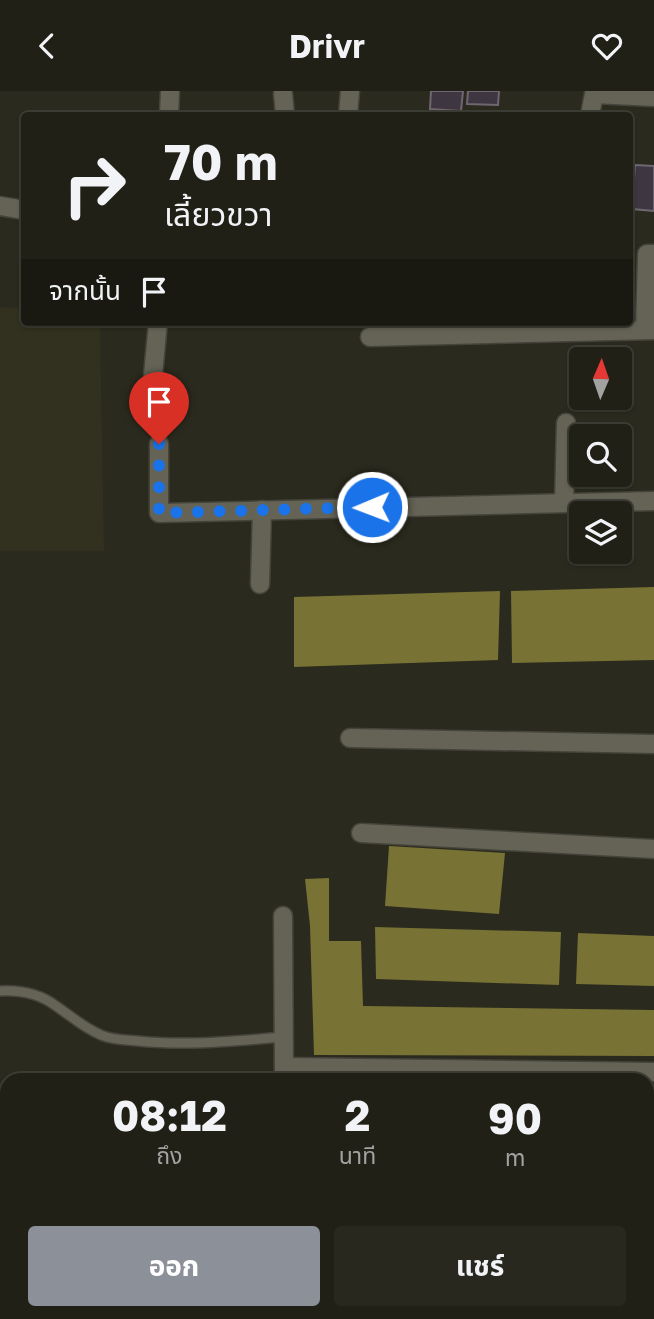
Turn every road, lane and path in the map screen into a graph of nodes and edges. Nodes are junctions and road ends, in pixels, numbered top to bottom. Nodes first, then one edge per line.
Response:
1 (170, 91) edge
2 (350, 91) edge
3 (284, 94) dead end
4 (654, 97) edge
5 (169, 112) edge
6 (285, 112) edge
7 (348, 112) edge
8 (591, 112) edge
9 (0, 206) edge
10 (21, 210) edge
11 (654, 254) edge
12 (158, 326) edge
13 (650, 330) edge
14 (370, 337) dead end
15 (153, 375) dead end
16 (566, 423) dead end
17 (159, 444) dead end
18 (654, 501) edge
19 (564, 503) junction
20 (262, 510) junction
21 (260, 584) dead end
22 (350, 738) dead end
23 (654, 744) edge
24 (361, 833) dead end
25 (654, 849) edge
26 (283, 916) dead end
27 (0, 991) edge
28 (284, 1037) junction
29 (654, 1072) edge
30 (284, 1073) edge

1 - 5 street
2 - 7 street
3 - 6 street
4 - 8 street
9 - 10 street
11 - 13 street
12 - 15 street
13 - 14 street
16 - 19 street
17 - 20 street
18 - 19 street
19 - 20 street
20 - 21 street
22 - 23 street
24 - 25 street
26 - 28 street
27 - 28 lane
28 - 30 street
29 - 30 street

